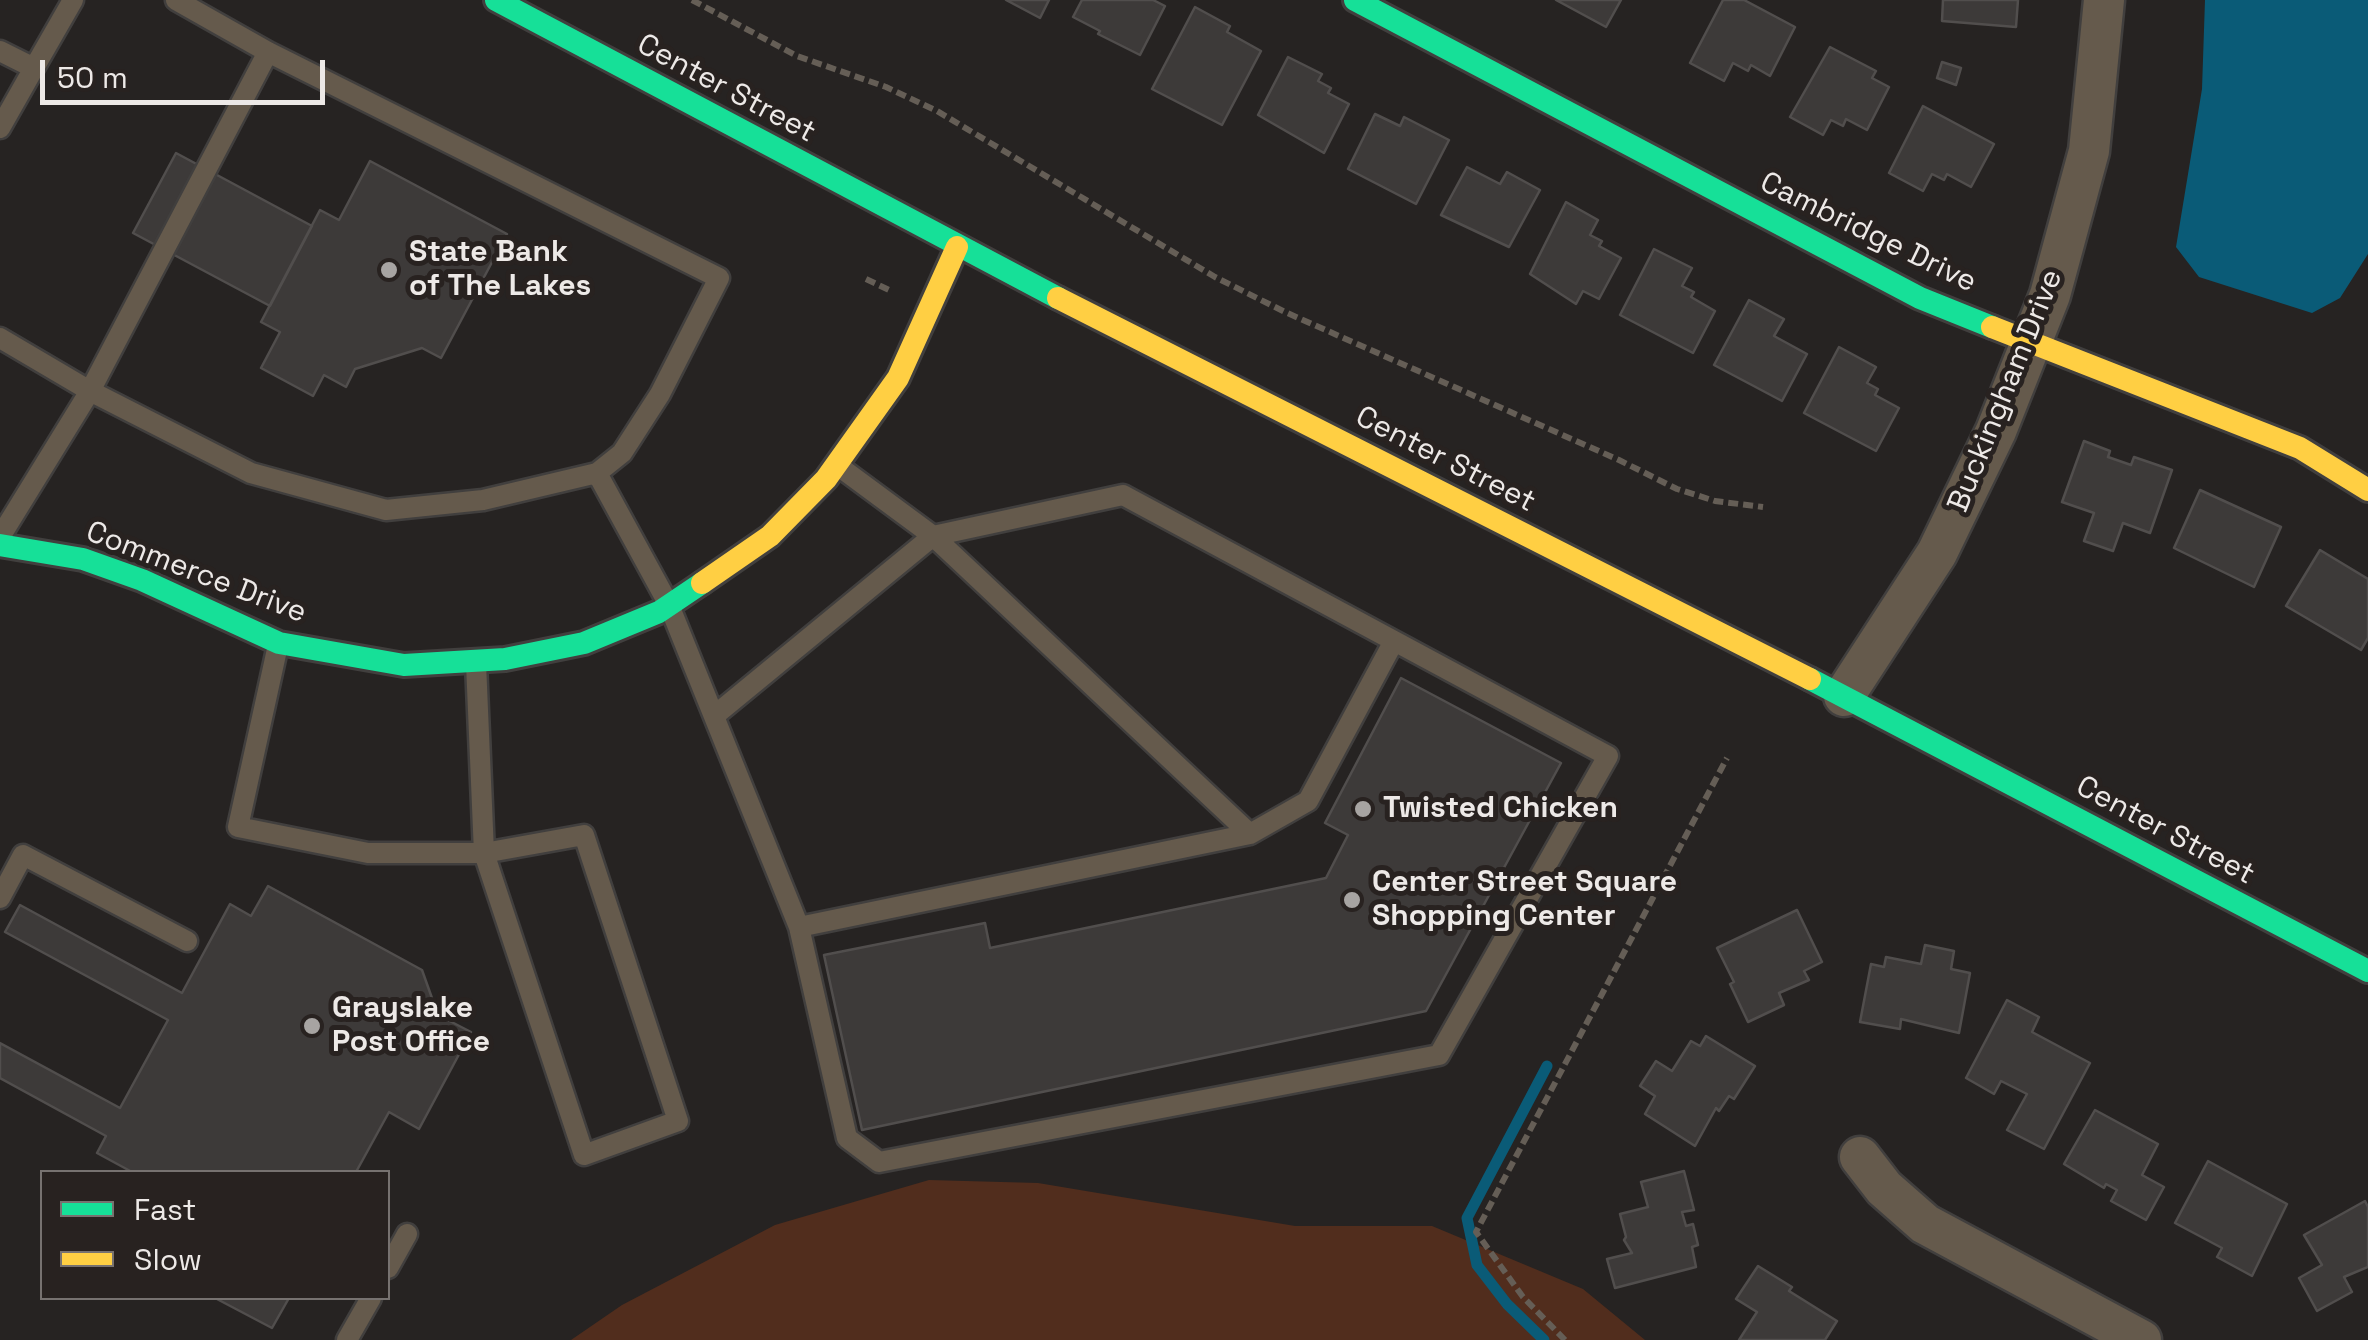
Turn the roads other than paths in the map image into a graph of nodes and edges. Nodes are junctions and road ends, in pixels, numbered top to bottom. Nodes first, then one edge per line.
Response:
1 (73, 0) edge
2 (176, 0) edge
3 (496, 0) edge
4 (1354, 0) edge
5 (2104, 0) edge
6 (1414, 14) edge
7 (0, 51) edge
8 (268, 52) junction
9 (34, 68) junction
10 (0, 128) edge
11 (957, 247) junction
12 (0, 338) edge
13 (2032, 340) junction
14 (90, 391) junction
15 (836, 464) junction
16 (597, 472) junction
17 (2368, 490) edge
18 (933, 536) junction
19 (0, 538) edge
20 (0, 545) edge
21 (670, 605) junction
22 (1394, 641) junction
23 (279, 643) junction
24 (476, 661) junction
25 (1844, 696) junction
26 (714, 716) junction
27 (1250, 834) junction
28 (484, 853) junction
29 (0, 898) edge
30 (799, 927) junction
31 (187, 941) dead end
32 (2368, 971) edge
33 (1860, 1157) dead end
34 (407, 1234) dead end
35 (390, 1264) edge
36 (370, 1300) edge
37 (347, 1340) edge
38 (2141, 1340) edge

1 - 9 lane
2 - 8 lane
3 - 11 street, Center Street
4 - 6 street, Cambridge Drive
5 - 13 street, Buckingham Drive
6 - 13 street, Cambridge Drive
7 - 9 lane
8 - 14 lane
8 - 16 lane
9 - 10 lane
11 - 15 street, Commerce Drive
11 - 25 street, Center Street
12 - 14 lane
13 - 17 street, Cambridge Drive
13 - 25 street, Buckingham Drive
14 - 16 lane
14 - 19 lane
15 - 18 lane
15 - 21 street, Commerce Drive
16 - 21 lane
18 - 22 lane
18 - 26 lane
18 - 27 lane
20 - 23 street, Commerce Drive
21 - 24 street, Commerce Drive
21 - 26 lane
22 - 27 lane
22 - 30 lane
23 - 24 street, Commerce Drive
23 - 28 lane
24 - 28 lane
25 - 32 street, Center Street
26 - 30 lane
27 - 30 lane
28 - 28 lane
29 - 31 lane
33 - 38 street
34 - 35 lane
36 - 37 lane

